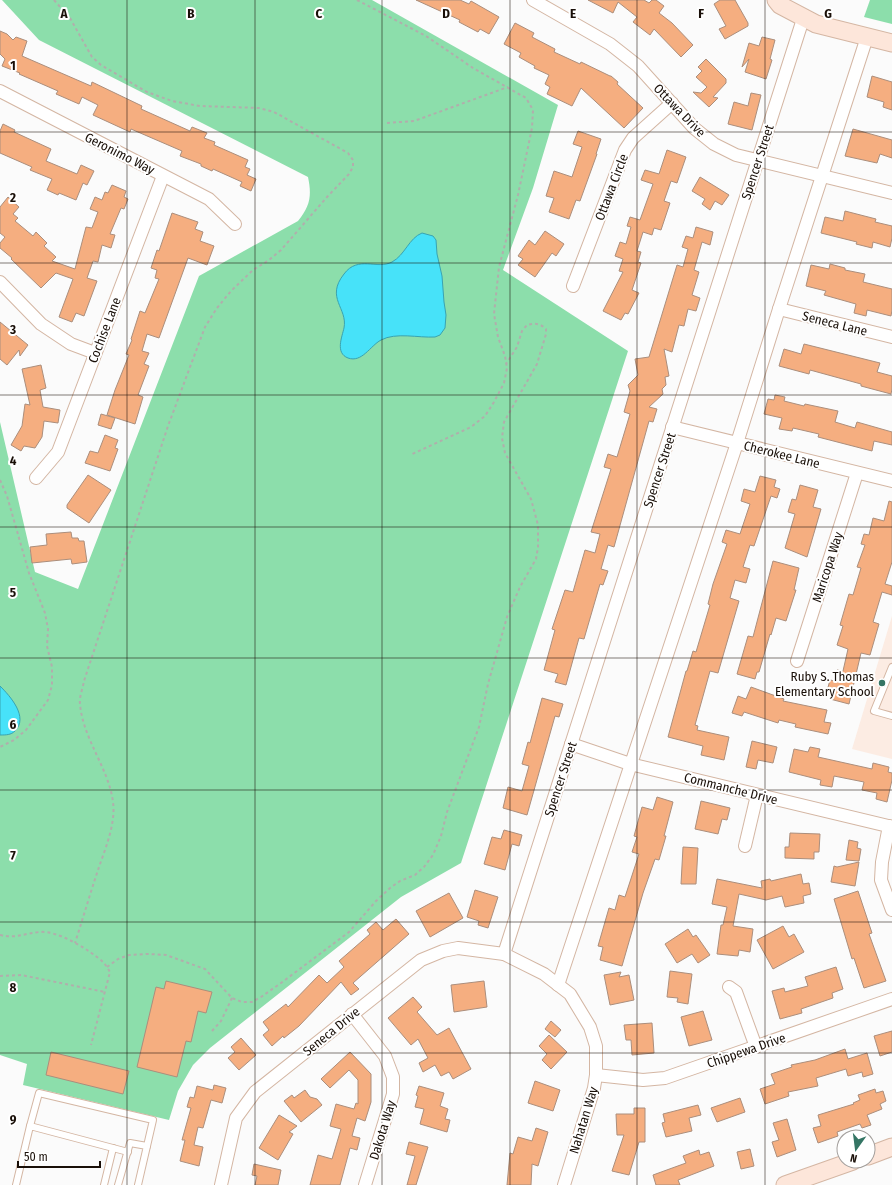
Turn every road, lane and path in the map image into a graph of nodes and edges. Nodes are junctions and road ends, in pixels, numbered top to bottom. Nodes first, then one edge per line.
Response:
1 (54, 0) edge
2 (356, 0) edge
3 (533, 0) edge
4 (776, 0) edge
5 (804, 19) junction
6 (867, 37) junction
7 (892, 43) edge
8 (508, 87) junction
9 (0, 91) edge
10 (672, 103) junction
11 (387, 123) dead end
12 (758, 160) junction
13 (163, 176) junction
14 (822, 176) junction
15 (892, 193) edge
16 (235, 224) dead end
17 (0, 282) edge
18 (573, 286) dead end
19 (779, 309) junction
20 (892, 337) edge
21 (95, 353) junction
22 (506, 364) junction
23 (672, 428) junction
24 (737, 443) junction
25 (410, 455) dead end
26 (857, 472) junction
27 (36, 478) dead end
28 (0, 480) edge
29 (892, 481) edge
30 (797, 662) dead end
31 (892, 667) edge
32 (892, 716) edge
33 (571, 744) junction
34 (0, 746) edge
35 (630, 764) junction
36 (757, 795) junction
37 (891, 827) edge
38 (745, 846) dead end
39 (892, 910) edge
40 (0, 935) edge
41 (75, 942) junction
42 (504, 954) junction
43 (107, 967) junction
44 (0, 976) edge
45 (558, 985) junction
46 (729, 987) dead end
47 (105, 992) junction
48 (232, 998) junction
49 (892, 999) edge
50 (352, 1014) junction
51 (212, 1031) dead end
52 (91, 1045) dead end
53 (756, 1047) junction
54 (596, 1075) junction
55 (30, 1126) junction
56 (147, 1146) junction
57 (892, 1147) edge
58 (113, 1148) junction
59 (128, 1152) junction
60 (876, 1153) edge
61 (836, 1167) edge
62 (16, 1185) edge
63 (104, 1185) edge
64 (118, 1185) edge
65 (138, 1185) edge
66 (221, 1185) edge
67 (365, 1185) edge
68 (564, 1185) edge
69 (785, 1185) edge

1 - 41 path
2 - 8 path
3 - 10 street, Ottawa Drive
4 - 5 street
5 - 6 street
5 - 12 street, Spencer Street
6 - 7 street
6 - 14 street
8 - 11 path
8 - 22 path
9 - 13 street, Geronimo Way
10 - 12 street, Ottawa Drive
10 - 18 street, Ottawa Circle
12 - 14 street, Ottawa Drive
12 - 23 street, Spencer Street
13 - 16 street, Geronimo Way
13 - 21 street, Cochise Lane
14 - 15 street, Ottawa Drive
14 - 19 street
17 - 21 street
19 - 20 street, Seneca Lane
19 - 24 street
21 - 27 street, Cochise Lane
22 - 25 path
22 - 48 path
23 - 24 street, Cherokee Lane
23 - 33 street, Spencer Street
24 - 26 street, Cherokee Lane
24 - 35 street
26 - 29 street, Cherokee Lane
26 - 30 street, Maricopa Way
28 - 34 path
31 - 32 lane
33 - 35 street, Commanche Drive
33 - 42 street, Spencer Street
35 - 36 street, Commanche Drive
35 - 45 street
36 - 37 street, Commanche Drive
36 - 38 street
37 - 39 street
40 - 41 path
41 - 43 path
42 - 45 street, Nahatan Way
42 - 50 street, Seneca Drive
43 - 47 path
43 - 48 path
44 - 47 path
45 - 54 street, Nahatan Way
46 - 53 street
47 - 52 path
48 - 51 path
49 - 53 street, Chippewa Drive
50 - 66 street, Seneca Drive
50 - 67 street, Dakota Way
53 - 54 street, Chippewa Drive
54 - 68 street, Nahatan Way
55 - 56 lane
55 - 58 lane
55 - 62 lane
56 - 59 lane
56 - 65 lane
57 - 60 street
58 - 59 lane
58 - 63 lane
59 - 64 lane
61 - 69 street

